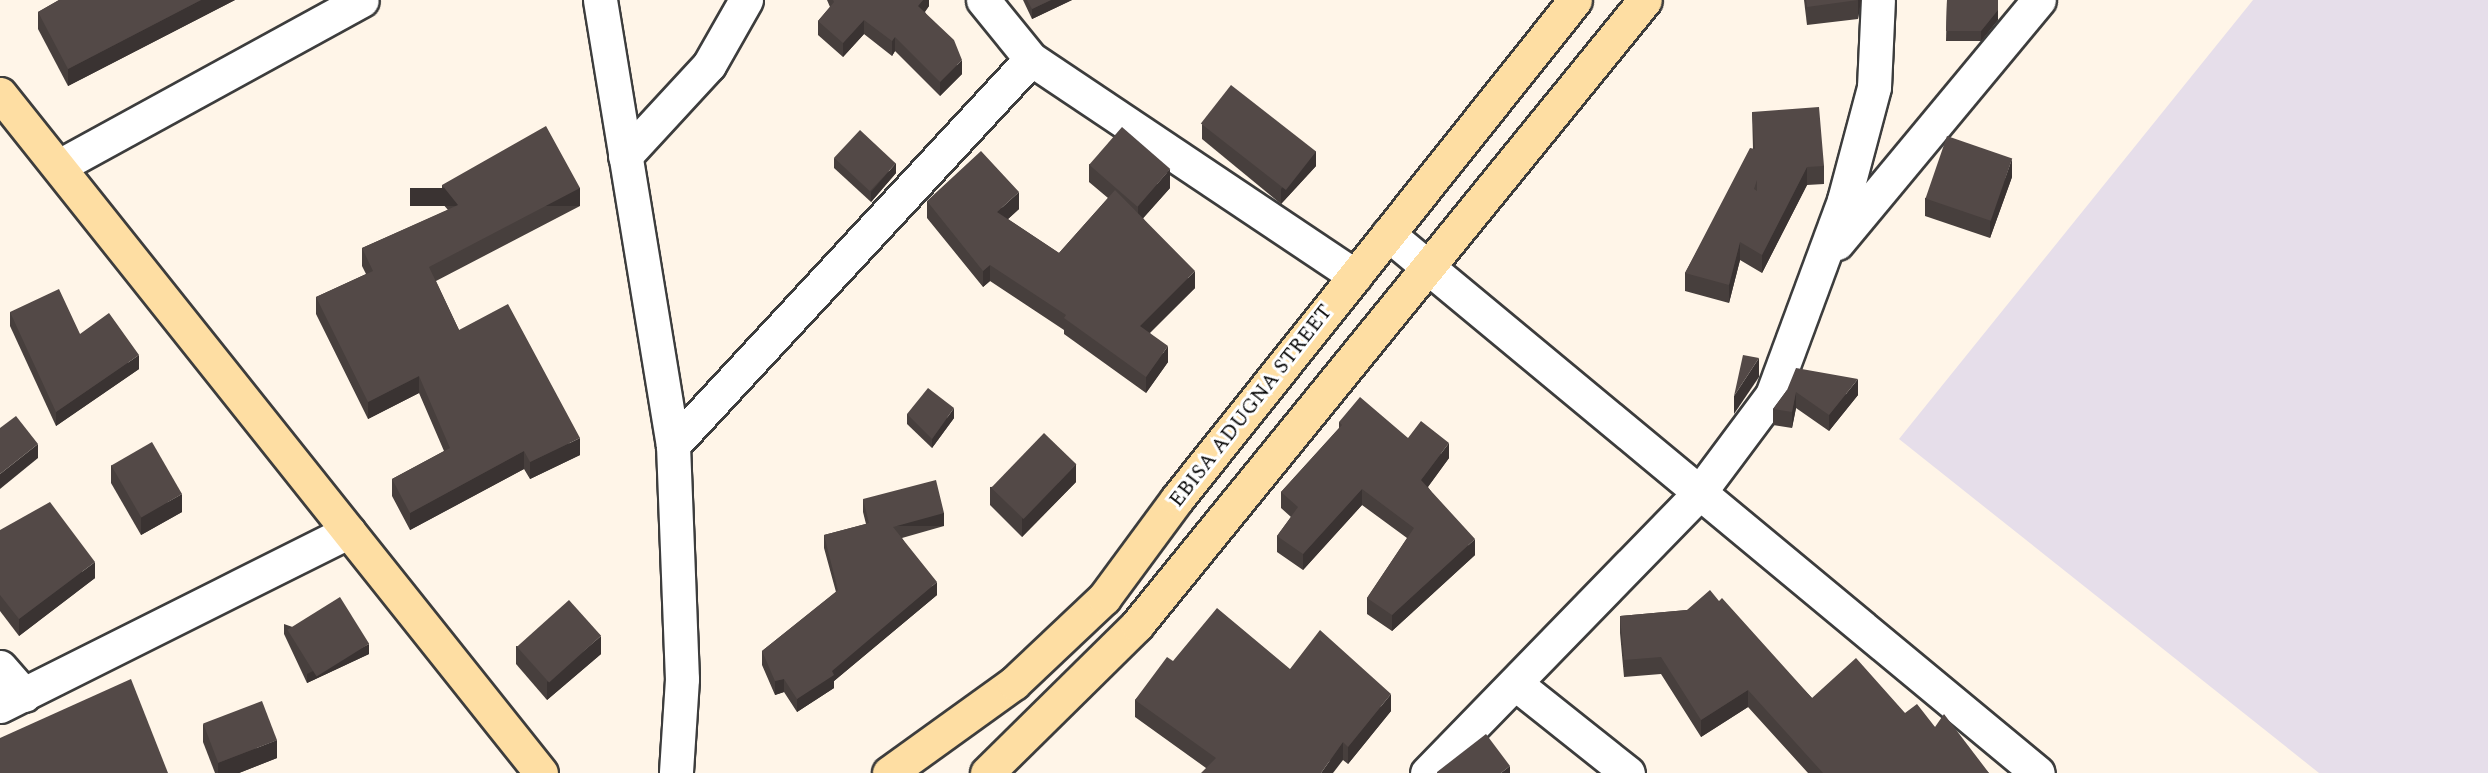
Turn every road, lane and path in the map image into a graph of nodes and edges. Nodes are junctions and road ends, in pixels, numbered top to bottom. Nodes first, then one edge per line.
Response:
1 (600, 0) edge
2 (746, 0) edge
3 (983, 0) edge
4 (1575, 0) edge
5 (1645, 0) edge
6 (1878, 0) edge
7 (2039, 0) edge
8 (351, 2) edge
9 (1031, 59) junction
10 (0, 94) edge
11 (625, 156) junction
12 (59, 166) junction
13 (1388, 234) junction
14 (1824, 259) junction
15 (1425, 267) junction
16 (1355, 276) junction
17 (673, 445) junction
18 (1699, 493) junction
19 (349, 531) junction
20 (0, 667) edge
21 (1516, 684) junction
22 (12, 700) edge
23 (541, 773) edge
24 (676, 773) edge
25 (889, 773) edge
26 (987, 773) edge
27 (1427, 773) edge
28 (1628, 773) edge
29 (2038, 773) edge

1 - 11 street
2 - 11 street
3 - 9 street
4 - 13 main road, EBISA ADUGNA STREET
5 - 15 main road
6 - 14 street
7 - 14 street
8 - 12 street
9 - 16 street
9 - 17 street
10 - 12 main road
11 - 17 street
12 - 19 main road
13 - 15 street
13 - 16 main road, EBISA ADUGNA STREET
14 - 18 street
15 - 18 street
15 - 26 main road
16 - 25 main road, EBISA ADUGNA STREET
17 - 24 street
18 - 21 street
18 - 29 street
19 - 22 street
19 - 23 main road
20 - 22 street
21 - 27 street
21 - 28 street

